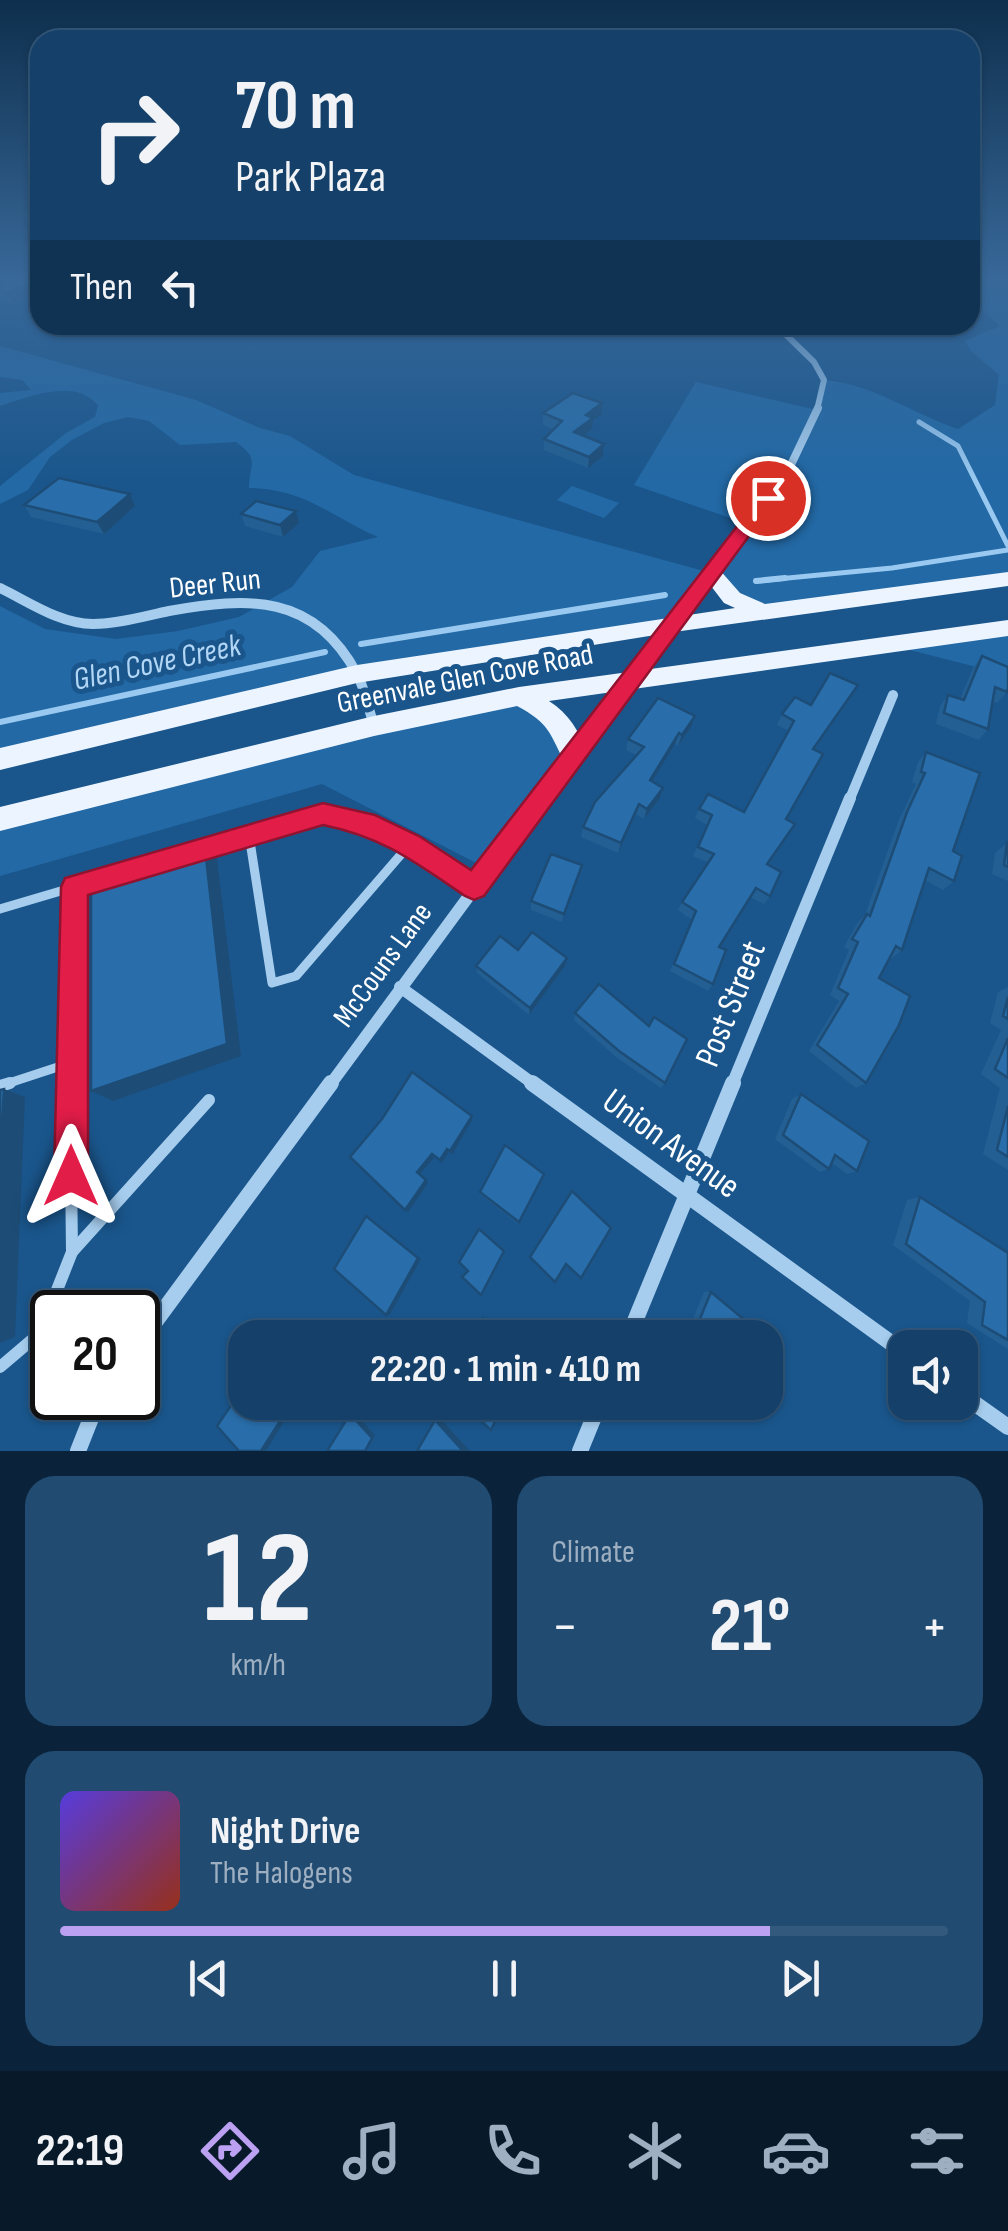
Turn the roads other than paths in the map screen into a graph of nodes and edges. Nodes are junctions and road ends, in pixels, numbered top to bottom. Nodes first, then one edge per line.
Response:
1 (796, 345) edge
2 (711, 573) junction
3 (1008, 579) edge
4 (0, 588) edge
5 (766, 612) junction
6 (674, 624) junction
7 (1008, 628) edge
8 (357, 674) junction
9 (626, 683) junction
10 (893, 694) dead end
11 (519, 696) junction
12 (374, 726) junction
13 (573, 754) junction
14 (0, 759) edge
15 (0, 819) edge
16 (248, 835) junction
17 (410, 844) junction
18 (186, 854) edge
19 (112, 876) edge
20 (74, 887) junction
21 (474, 887) junction
22 (0, 909) edge
23 (400, 987) junction
24 (70, 1063) junction
25 (0, 1086) edge
26 (209, 1100) dead end
27 (687, 1196) junction
28 (72, 1252) junction
29 (160, 1315) edge
30 (635, 1320) edge
31 (888, 1341) edge
32 (0, 1367) edge
33 (978, 1406) edge
34 (90, 1420) edge
35 (593, 1420) edge
36 (1008, 1427) edge
37 (78, 1451) edge
38 (580, 1451) edge

1 - 2 street, McCouns Lane
2 - 5 main road
2 - 6 street, McCouns Lane
3 - 5 main road, Greenvale Glen Cove Road
4 - 8 street, Deer Run
5 - 6 main road, Greenvale Glen Cove Road
6 - 8 main road, Greenvale Glen Cove Road
6 - 9 street, McCouns Lane
7 - 9 main road, Greenvale Glen Cove Road
8 - 12 street, Deer Run
8 - 14 main road, Greenvale Glen Cove Road
9 - 11 main road, Greenvale Glen Cove Road
9 - 13 street, McCouns Lane
10 - 27 street, Post Street
11 - 12 main road, Greenvale Glen Cove Road
11 - 13 main road
12 - 15 main road, Greenvale Glen Cove Road
13 - 21 street, McCouns Lane
16 - 17 lane
16 - 17 lane
16 - 18 lane
17 - 21 lane
19 - 20 lane
20 - 22 lane
20 - 24 lane
21 - 23 street, McCouns Lane
23 - 27 street, Union Avenue
23 - 29 street, McCouns Lane
24 - 25 lane
24 - 28 lane
26 - 28 lane
27 - 30 street, Post Street
27 - 31 street, Union Avenue
28 - 32 lane
33 - 36 street
34 - 37 street
35 - 38 street

